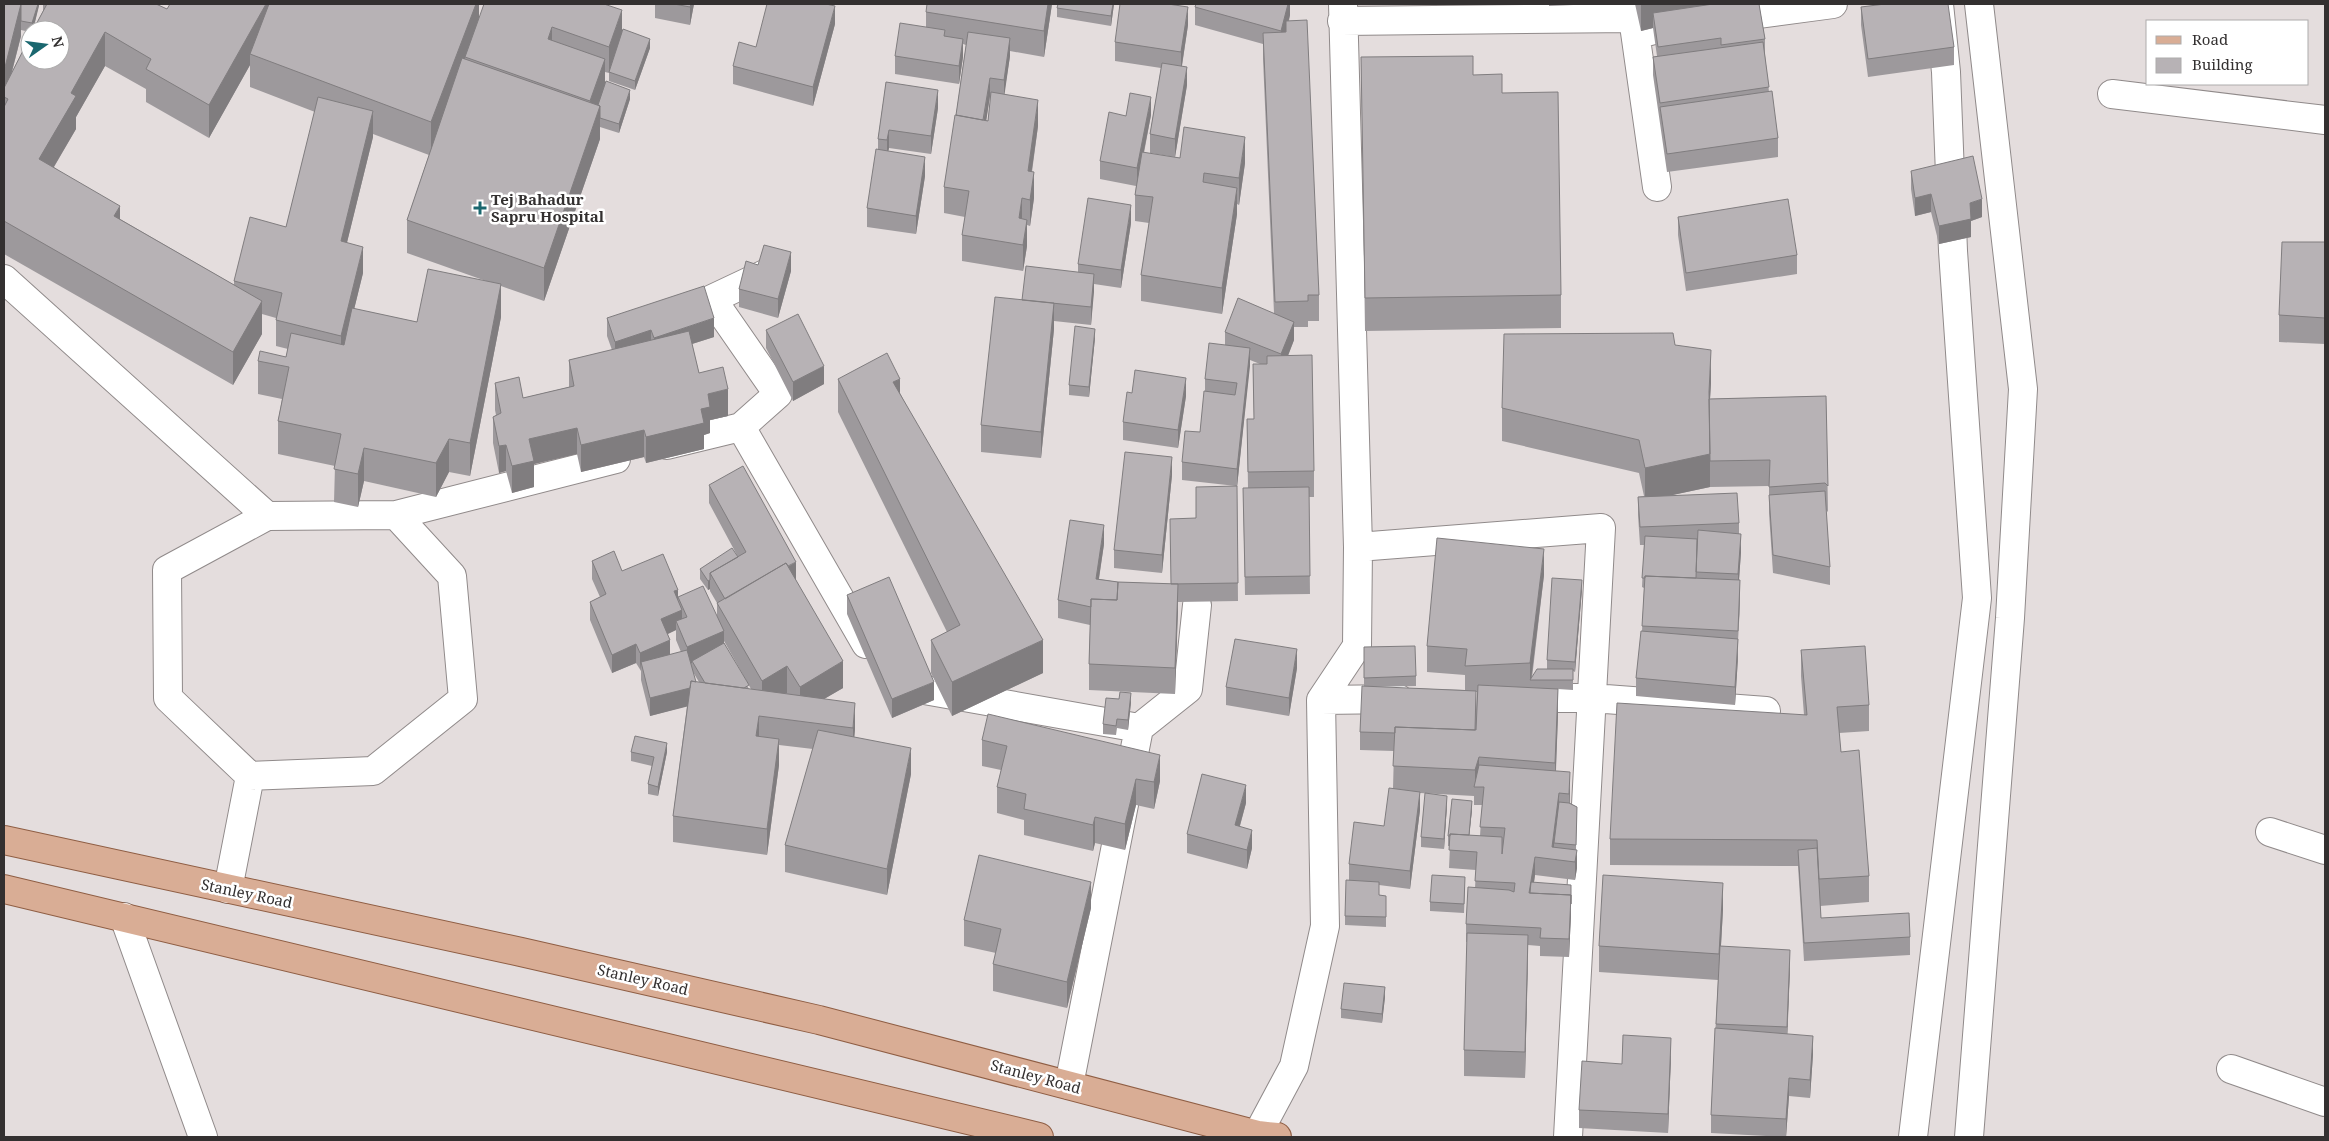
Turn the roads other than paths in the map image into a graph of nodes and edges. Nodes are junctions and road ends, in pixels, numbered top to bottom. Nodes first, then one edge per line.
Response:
1 (1833, 4) edge
2 (1940, 4) edge
3 (1979, 4) edge
4 (1632, 11) edge
5 (1342, 12) edge
6 (2112, 94) dead end
7 (2325, 120) edge
8 (1657, 187) dead end
9 (765, 274) edge
10 (4, 279) edge
11 (712, 299) junction
12 (686, 308) edge
13 (741, 427) junction
14 (396, 515) junction
15 (267, 516) junction
16 (1358, 547) junction
17 (1197, 604) dead end
18 (1592, 698) junction
19 (1427, 699) edge
20 (1495, 699) edge
21 (1321, 700) junction
22 (1766, 711) edge
23 (1139, 728) junction
24 (250, 776) junction
25 (2270, 832) dead end
26 (4, 840) edge
27 (2325, 850) edge
28 (228, 889) junction
29 (4, 890) edge
30 (124, 917) junction
31 (2230, 1069) dead end
32 (1069, 1085) junction
33 (2325, 1102) edge
34 (1264, 1136) edge
35 (203, 1137) edge
36 (1039, 1137) edge
37 (1568, 1137) edge
38 (1913, 1137) edge
39 (1969, 1137) edge

1 - 4 street
2 - 38 street
3 - 39 street
4 - 5 street
4 - 8 street
5 - 16 street
6 - 7 street
9 - 11 street
10 - 15 street
11 - 12 street
11 - 13 street
13 - 14 street
13 - 23 street
14 - 15 street
14 - 24 street
15 - 24 street
16 - 18 street
16 - 21 street
17 - 23 street
18 - 20 street
18 - 22 street
18 - 37 street
19 - 21 street
21 - 34 street
23 - 32 street
24 - 28 street
25 - 27 street
26 - 28 main road, Stanley Road
28 - 32 main road, Stanley Road
29 - 30 main road
30 - 35 street
30 - 36 main road
31 - 33 street
32 - 34 main road, Stanley Road

